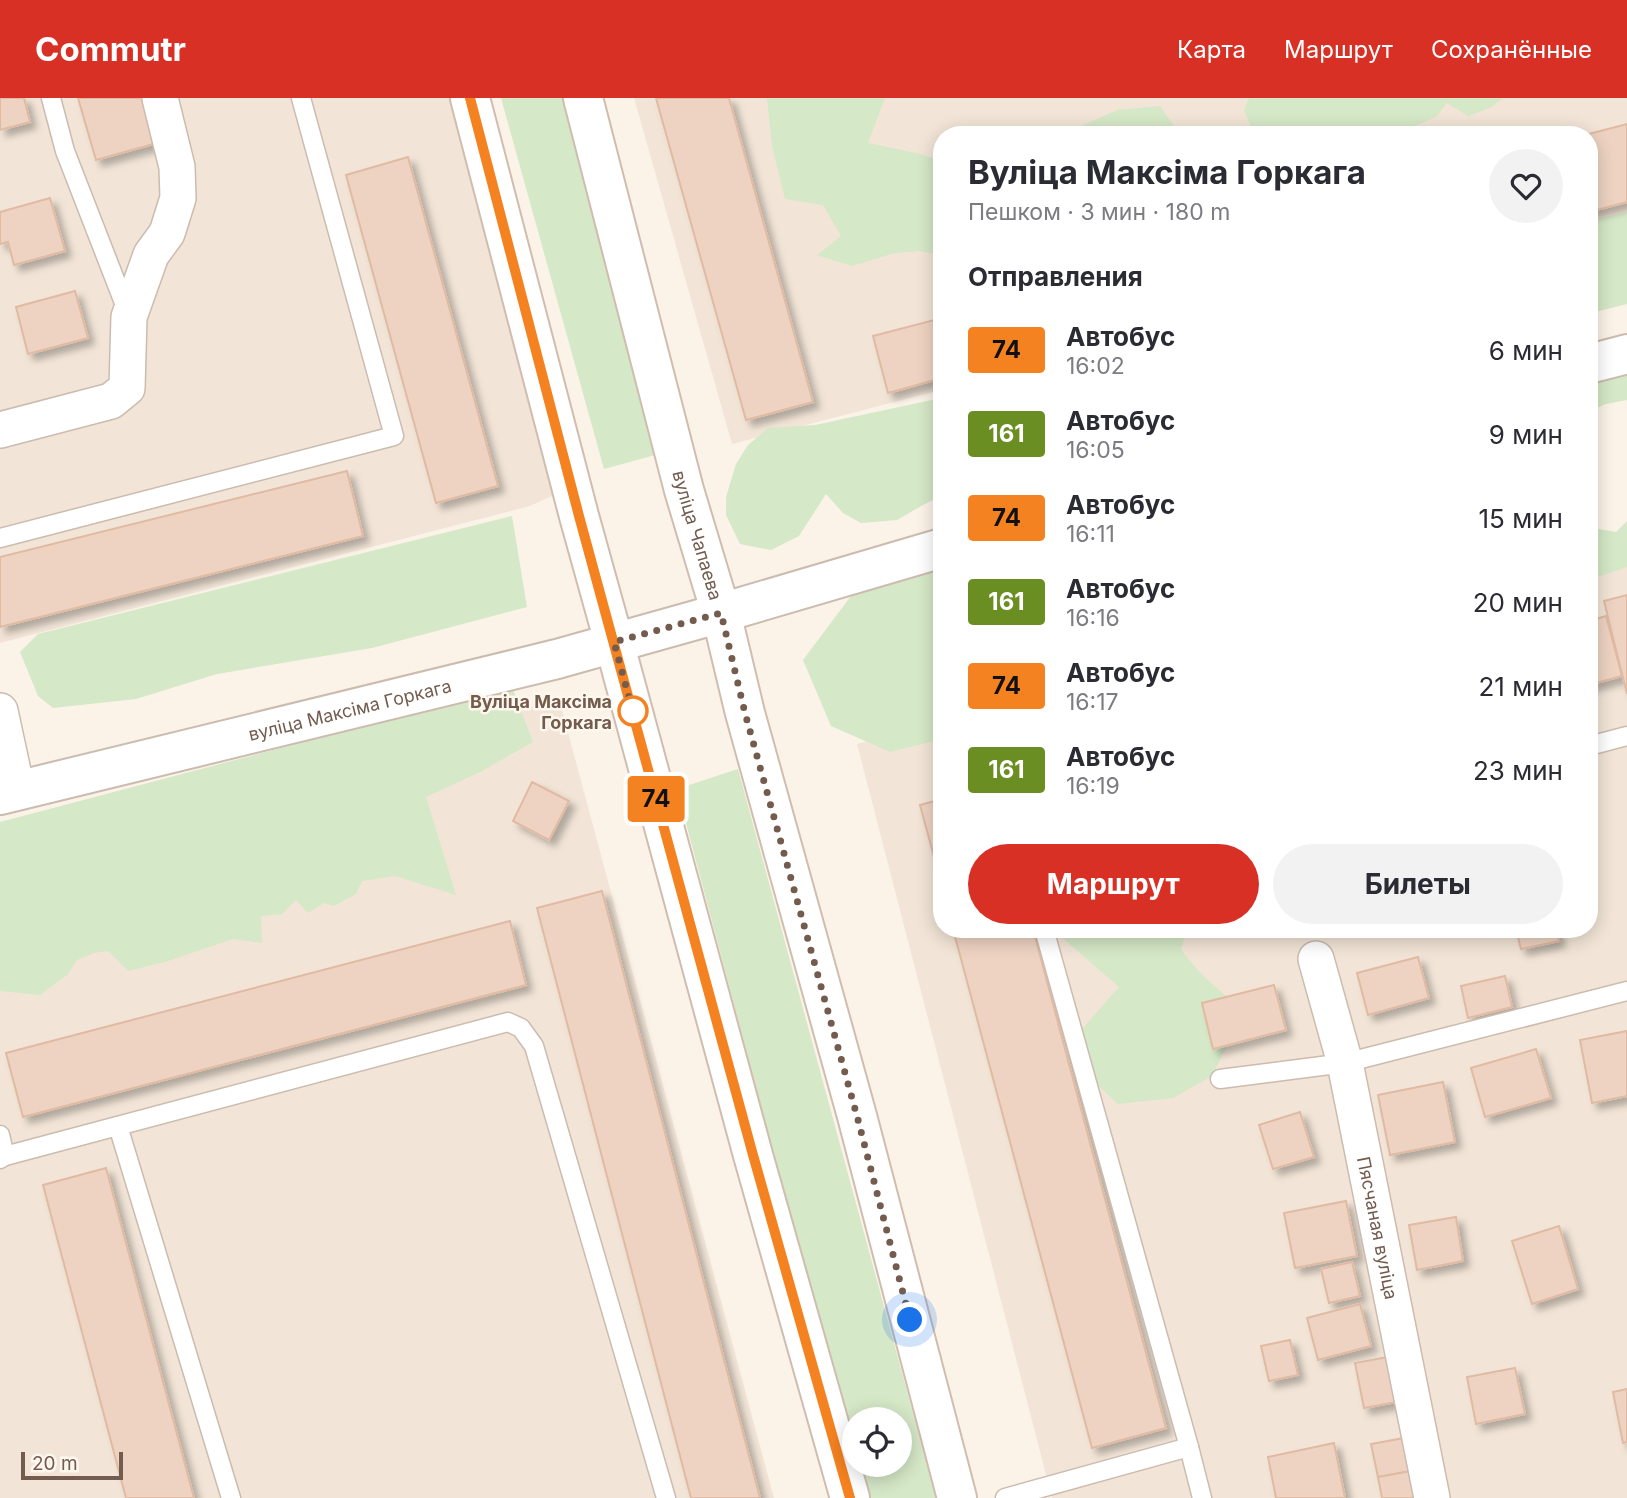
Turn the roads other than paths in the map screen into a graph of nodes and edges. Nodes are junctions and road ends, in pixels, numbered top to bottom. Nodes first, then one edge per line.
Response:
1 (51, 98) edge
2 (160, 98) edge
3 (301, 98) edge
4 (470, 98) edge
5 (583, 98) edge
6 (129, 317) junction
7 (1627, 354) edge
8 (1598, 362) edge
9 (0, 430) edge
10 (0, 538) edge
11 (933, 551) edge
12 (721, 613) junction
13 (614, 642) junction
14 (0, 711) edge
15 (1627, 736) edge
16 (1598, 744) edge
17 (8, 792) edge
18 (1047, 938) edge
19 (1316, 959) dead end
20 (1627, 991) edge
21 (1345, 1063) junction
22 (1220, 1079) dead end
23 (118, 1126) junction
24 (0, 1135) edge
25 (2, 1157) edge
26 (1189, 1447) junction
27 (231, 1498) edge
28 (666, 1498) edge
29 (850, 1498) edge
30 (957, 1498) edge
31 (1005, 1498) edge
32 (1202, 1498) edge
33 (1432, 1498) edge

1 - 6 lane
2 - 6 street
3 - 10 lane
4 - 13 main road
5 - 12 main road, вуліца Чапаева
6 - 9 street
7 - 8 main road
11 - 12 main road, вуліца Максіма Горкага
12 - 13 main road, вуліца Максіма Горкага
12 - 30 main road, вуліца Чапаева
13 - 17 main road, вуліца Максіма Горкага
13 - 29 main road
14 - 17 street
15 - 16 lane
18 - 26 lane
19 - 21 street, Пясчаная вуліца
20 - 21 lane
21 - 22 lane
21 - 33 street, Пясчаная вуліца
23 - 25 lane
23 - 27 lane
23 - 28 lane
24 - 25 lane
26 - 31 lane
26 - 32 lane

